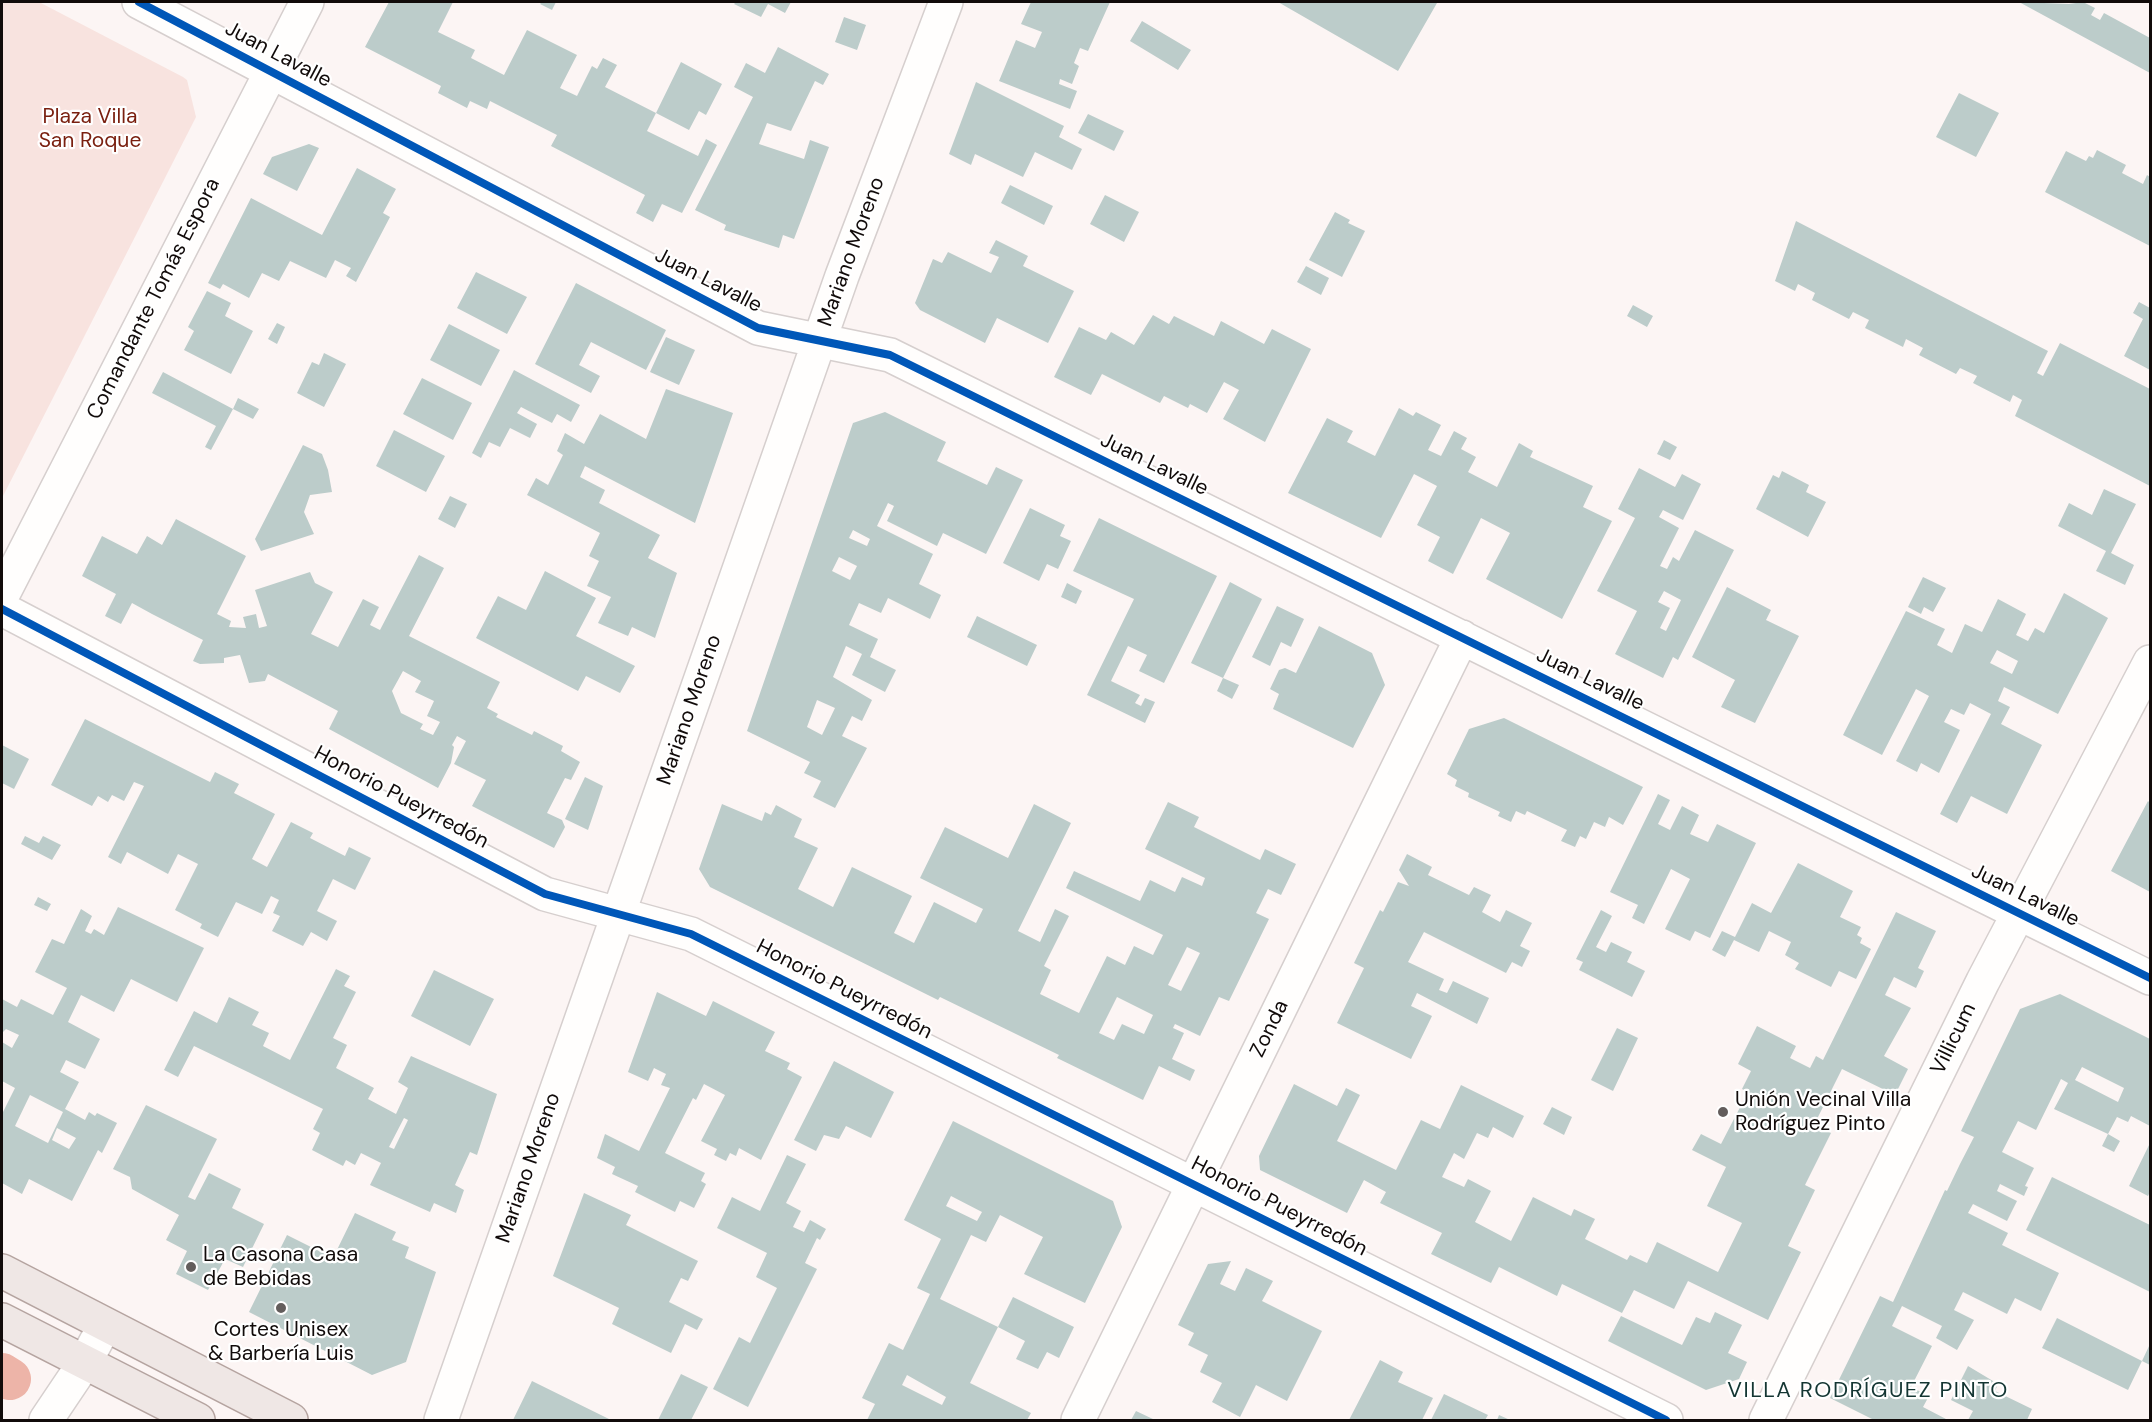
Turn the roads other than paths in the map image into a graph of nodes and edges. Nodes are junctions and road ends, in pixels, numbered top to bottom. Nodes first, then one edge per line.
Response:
1 (139, 2) edge
2 (307, 2) edge
3 (946, 2) edge
4 (271, 71) junction
5 (820, 340) junction
6 (2, 596) edge
7 (2, 609) edge
8 (1462, 637) junction
9 (2151, 662) edge
10 (2019, 912) junction
11 (618, 914) junction
12 (2151, 978) edge
13 (1194, 1185) junction
14 (2, 1271) edge
15 (2, 1320) edge
16 (105, 1325) junction
17 (85, 1362) junction
18 (46, 1420) edge
19 (198, 1420) edge
20 (291, 1420) edge
21 (441, 1420) edge
22 (1078, 1420) edge
23 (1666, 1420) edge
24 (1766, 1420) edge

1 - 4 street, Juan Lavalle
2 - 4 street, Comandante Tomás Espora
3 - 5 street, Mariano Moreno
4 - 5 street, Juan Lavalle
4 - 6 street, Comandante Tomás Espora
5 - 8 street, Juan Lavalle
5 - 11 street, Mariano Moreno
7 - 11 street, Honorio Pueyrredón
8 - 10 street, Juan Lavalle
8 - 13 street, Zonda
9 - 10 street, Villicum
10 - 12 street, Juan Lavalle
10 - 24 street, Villicum
11 - 13 street, Honorio Pueyrredón
11 - 21 street, Mariano Moreno
13 - 22 street, Zonda
13 - 23 street, Honorio Pueyrredón
14 - 16 main road
15 - 17 main road
16 - 17 street
16 - 20 main road
17 - 18 street
17 - 19 main road

